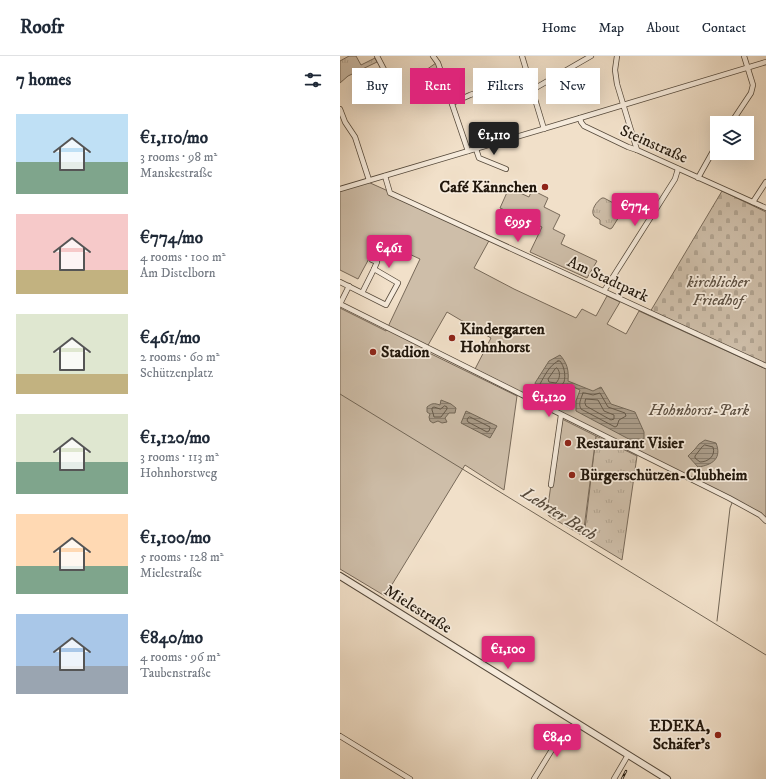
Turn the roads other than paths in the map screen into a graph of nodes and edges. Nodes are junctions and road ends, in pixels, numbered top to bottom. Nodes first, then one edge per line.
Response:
1 (377, 56) edge
2 (433, 56) edge
3 (522, 56) edge
4 (591, 56) edge
5 (617, 56) edge
6 (744, 56) edge
7 (766, 62) edge
8 (748, 67) junction
9 (383, 68) edge
10 (440, 68) edge
11 (526, 68) edge
12 (538, 87) edge
13 (452, 104) edge
14 (536, 104) edge
15 (623, 105) junction
16 (340, 109) edge
17 (736, 116) edge
18 (580, 118) junction
19 (544, 129) junction
20 (476, 149) junction
21 (637, 150) junction
22 (468, 151) junction
23 (710, 157) edge
24 (506, 169) dead end
25 (678, 169) junction
26 (384, 176) junction
27 (698, 178) junction
28 (369, 180) junction
29 (766, 182) edge
30 (340, 189) edge
31 (753, 202) junction
32 (766, 208) edge
33 (375, 252) dead end
34 (374, 269) junction
35 (340, 282) edge
36 (349, 286) junction
37 (604, 291) junction
38 (362, 293) junction
39 (341, 303) edge
40 (766, 366) edge
41 (561, 415) junction
42 (551, 485) dead end
43 (766, 521) edge
44 (340, 576) edge
45 (562, 730) dead end
46 (340, 736) edge
47 (628, 755) junction
48 (410, 779) edge
49 (534, 779) edge
50 (614, 779) edge
51 (666, 779) edge

1 - 9 street
2 - 10 street
3 - 11 street
4 - 12 street
5 - 15 street
6 - 8 street
7 - 8 street
8 - 15 street
8 - 17 street
13 - 22 street
14 - 19 street
15 - 18 street
15 - 21 street
16 - 28 street
18 - 19 street
18 - 21 street, Steinstraße
19 - 20 street
20 - 22 street
20 - 24 street
21 - 25 street, Steinstraße
22 - 26 street
23 - 27 street
25 - 27 street, Steinstraße
25 - 37 street
26 - 28 street
26 - 37 street, Am Stadtpark
27 - 31 street, Steinstraße
28 - 30 street
29 - 31 street
31 - 32 street, Steinstraße
33 - 34 street
34 - 38 street
34 - 38 street
35 - 36 street
36 - 38 street
36 - 39 street
37 - 40 street, Am Stadtpark
39 - 41 street
41 - 42 street
41 - 43 street
44 - 47 street, Mielestraße
45 - 49 street
46 - 48 street
47 - 50 street
47 - 51 street, Mielestraße

